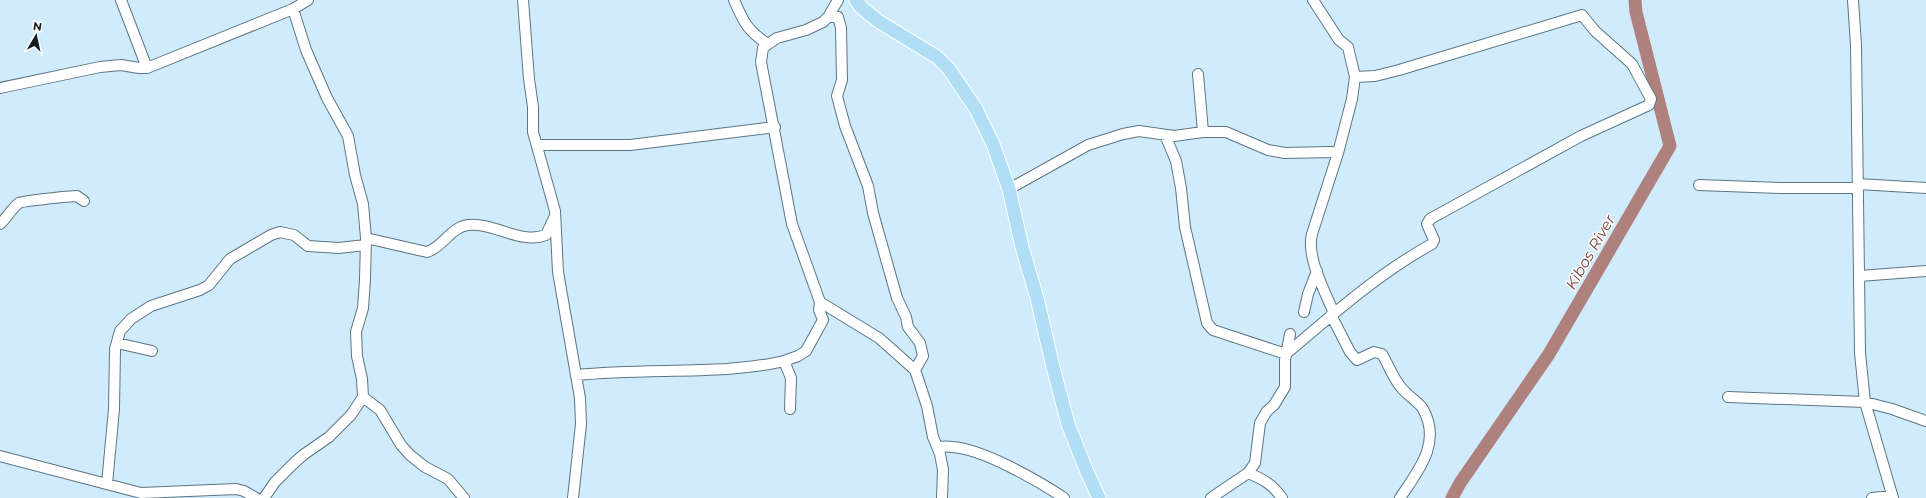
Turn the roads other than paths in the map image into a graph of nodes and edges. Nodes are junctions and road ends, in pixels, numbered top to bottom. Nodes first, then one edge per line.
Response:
1 (121, 0) edge
2 (308, 0) edge
3 (523, 0) edge
4 (734, 0) edge
5 (838, 0) edge
6 (856, 0) edge
7 (1314, 0) edge
8 (1853, 0) edge
9 (293, 9) junction
10 (828, 17) junction
11 (768, 44) junction
12 (147, 68) junction
13 (1198, 74) dead end
14 (1355, 78) junction
15 (0, 88) edge
16 (774, 127) junction
17 (1203, 132) junction
18 (1165, 135) junction
19 (538, 145) junction
20 (1338, 154) junction
21 (1699, 185) dead end
22 (1858, 186) junction
23 (1926, 188) edge
24 (1009, 189) junction
25 (84, 201) dead end
26 (556, 215) junction
27 (0, 224) edge
28 (366, 242) junction
29 (1317, 271) junction
30 (1926, 271) edge
31 (1859, 276) junction
32 (820, 302) junction
33 (1304, 312) dead end
34 (1333, 314) junction
35 (1290, 334) dead end
36 (117, 343) junction
37 (152, 351) dead end
38 (1286, 354) junction
39 (784, 361) junction
40 (915, 370) junction
41 (577, 374) junction
42 (363, 397) junction
43 (1728, 397) dead end
44 (1865, 402) junction
45 (790, 410) dead end
46 (1926, 421) edge
47 (937, 447) junction
48 (0, 456) edge
49 (1248, 473) junction
50 (107, 484) junction
51 (1892, 497) edge
52 (256, 498) edge
53 (264, 498) edge
54 (464, 498) edge
55 (573, 498) edge
56 (942, 498) edge
57 (1064, 498) edge
58 (1099, 498) edge
59 (1211, 498) edge
60 (1282, 498) edge
61 (1400, 498) edge
62 (1872, 498) edge

1 - 12 street
2 - 9 street
3 - 19 street
4 - 11 street
5 - 10 street
6 - 24 main road
7 - 14 street
8 - 22 street
9 - 12 street
9 - 28 street
10 - 11 street
10 - 40 street
11 - 16 street
12 - 15 street
13 - 17 street
14 - 20 street
14 - 34 street
16 - 19 street
16 - 32 street
17 - 18 street
17 - 20 street
18 - 24 street
18 - 38 street
19 - 26 street
20 - 29 street
21 - 22 street
22 - 23 street
22 - 31 street
24 - 58 main road
25 - 27 street
26 - 28 street
26 - 41 street
28 - 36 street
28 - 42 street
29 - 33 street
29 - 34 street
30 - 31 street
31 - 44 street
32 - 39 street
32 - 40 street
34 - 38 street
34 - 61 street
35 - 38 street
36 - 37 street
36 - 50 street
38 - 49 street
39 - 41 street
39 - 45 street
40 - 47 street
41 - 55 street
42 - 53 street
42 - 54 street
43 - 44 street
44 - 46 street
44 - 51 street
47 - 56 street
47 - 57 street
48 - 50 street
49 - 59 street
49 - 60 street
50 - 52 street
51 - 62 street

